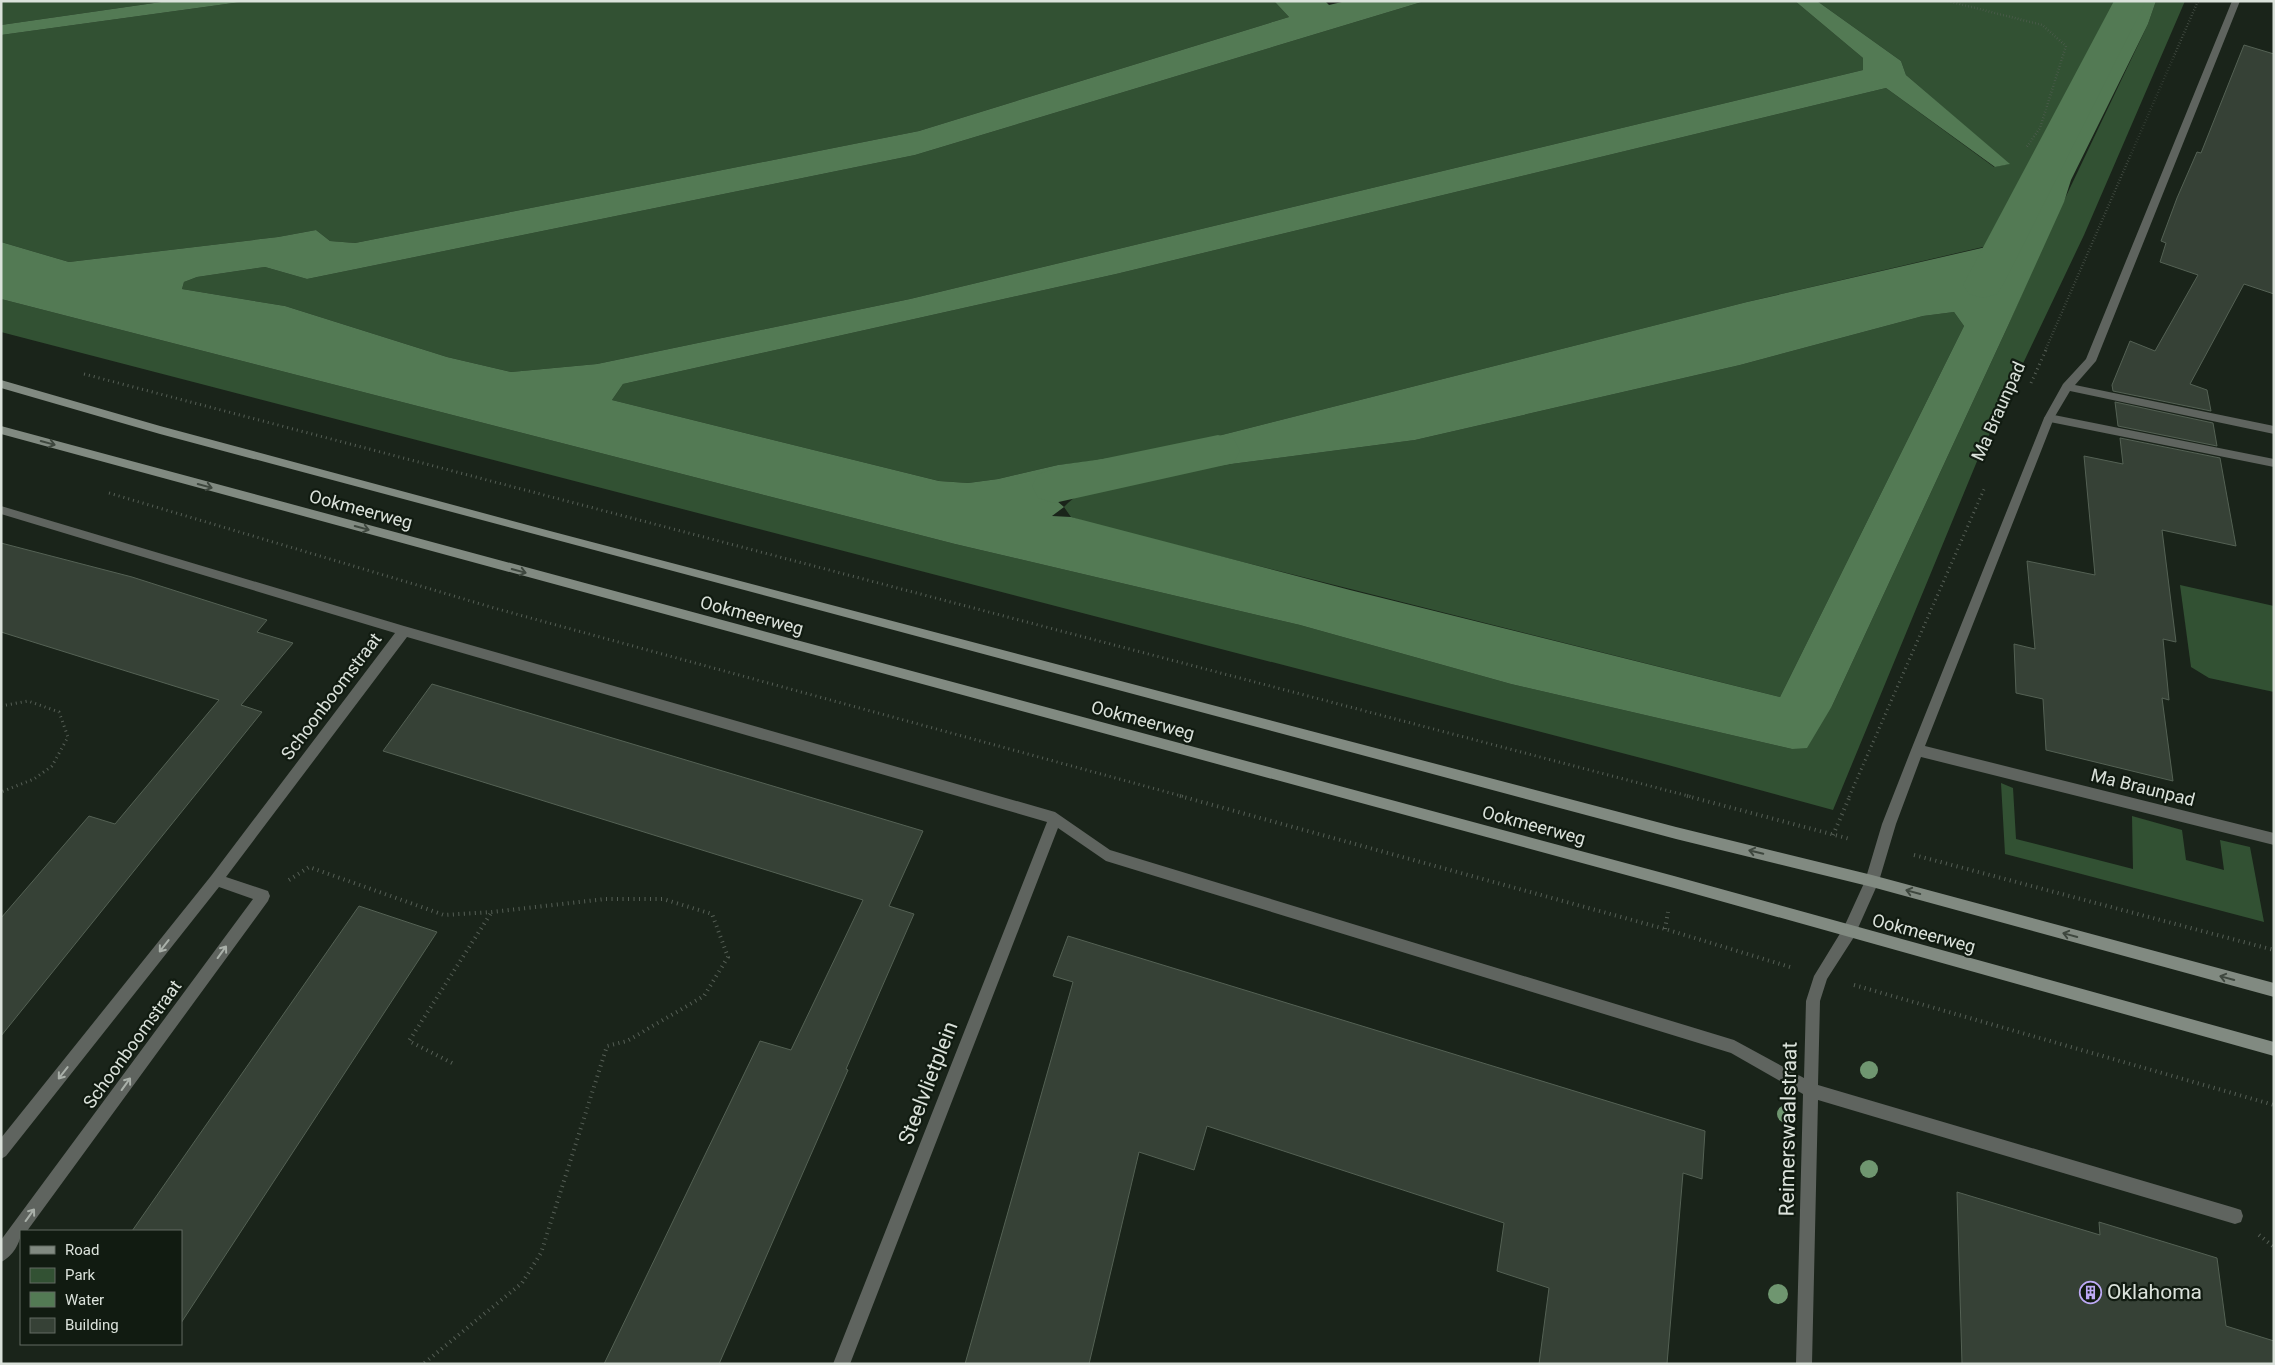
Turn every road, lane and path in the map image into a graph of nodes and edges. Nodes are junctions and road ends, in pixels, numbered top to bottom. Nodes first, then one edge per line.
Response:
1 (1948, 1) edge
2 (2198, 1) edge
3 (2236, 1) edge
4 (2026, 148) dead end
5 (78, 372) dead end
6 (1, 384) edge
7 (2030, 386) dead end
8 (2067, 387) junction
9 (2049, 418) junction
10 (1, 430) edge
11 (2274, 430) edge
12 (2274, 463) edge
13 (1986, 484) dead end
14 (106, 492) dead end
15 (1, 510) edge
16 (404, 631) junction
17 (1, 706) edge
18 (1917, 750) junction
19 (1, 792) edge
20 (1055, 818) junction
21 (2274, 839) edge
22 (1882, 846) junction
23 (216, 880) junction
24 (1872, 881) junction
25 (263, 896) junction
26 (492, 912) junction
27 (1849, 932) junction
28 (2274, 950) edge
29 (1821, 976) junction
30 (2274, 990) edge
31 (2274, 1049) edge
32 (452, 1063) dead end
33 (1810, 1090) junction
34 (2274, 1105) edge
35 (1, 1151) edge
36 (2235, 1216) dead end
37 (1, 1254) edge
38 (423, 1364) edge
39 (841, 1364) edge
40 (1804, 1364) edge

1 - 4 path
2 - 7 path, Ma Braunpad
3 - 8 street
5 - 13 path, Ma Braunpad
24 -> 6 main road, Ookmeerweg
8 - 9 street
8 - 11 street
9 - 12 street
9 - 18 street
10 -> 27 main road, Ookmeerweg
14 - 29 path
15 - 16 street
16 - 20 street
16 - 23 street, Schoonboomstraat
17 - 19 path
18 - 21 street, Ma Braunpad
18 - 22 street
20 - 33 street
20 - 39 street, Steelvlietplein
22 - 24 street
22 - 28 path
23 - 25 street
23 -> 35 street, Schoonboomstraat
24 - 27 street, Reimerswaalstraat
30 -> 24 main road, Ookmeerweg
25 - 26 path
37 -> 25 street, Schoonboomstraat
26 - 32 path
26 - 38 path
27 - 29 street, Reimerswaalstraat
27 - 31 main road, Ookmeerweg
29 - 33 street, Reimerswaalstraat
29 - 34 path
33 - 36 street
33 - 40 street, Reimerswaalstraat

